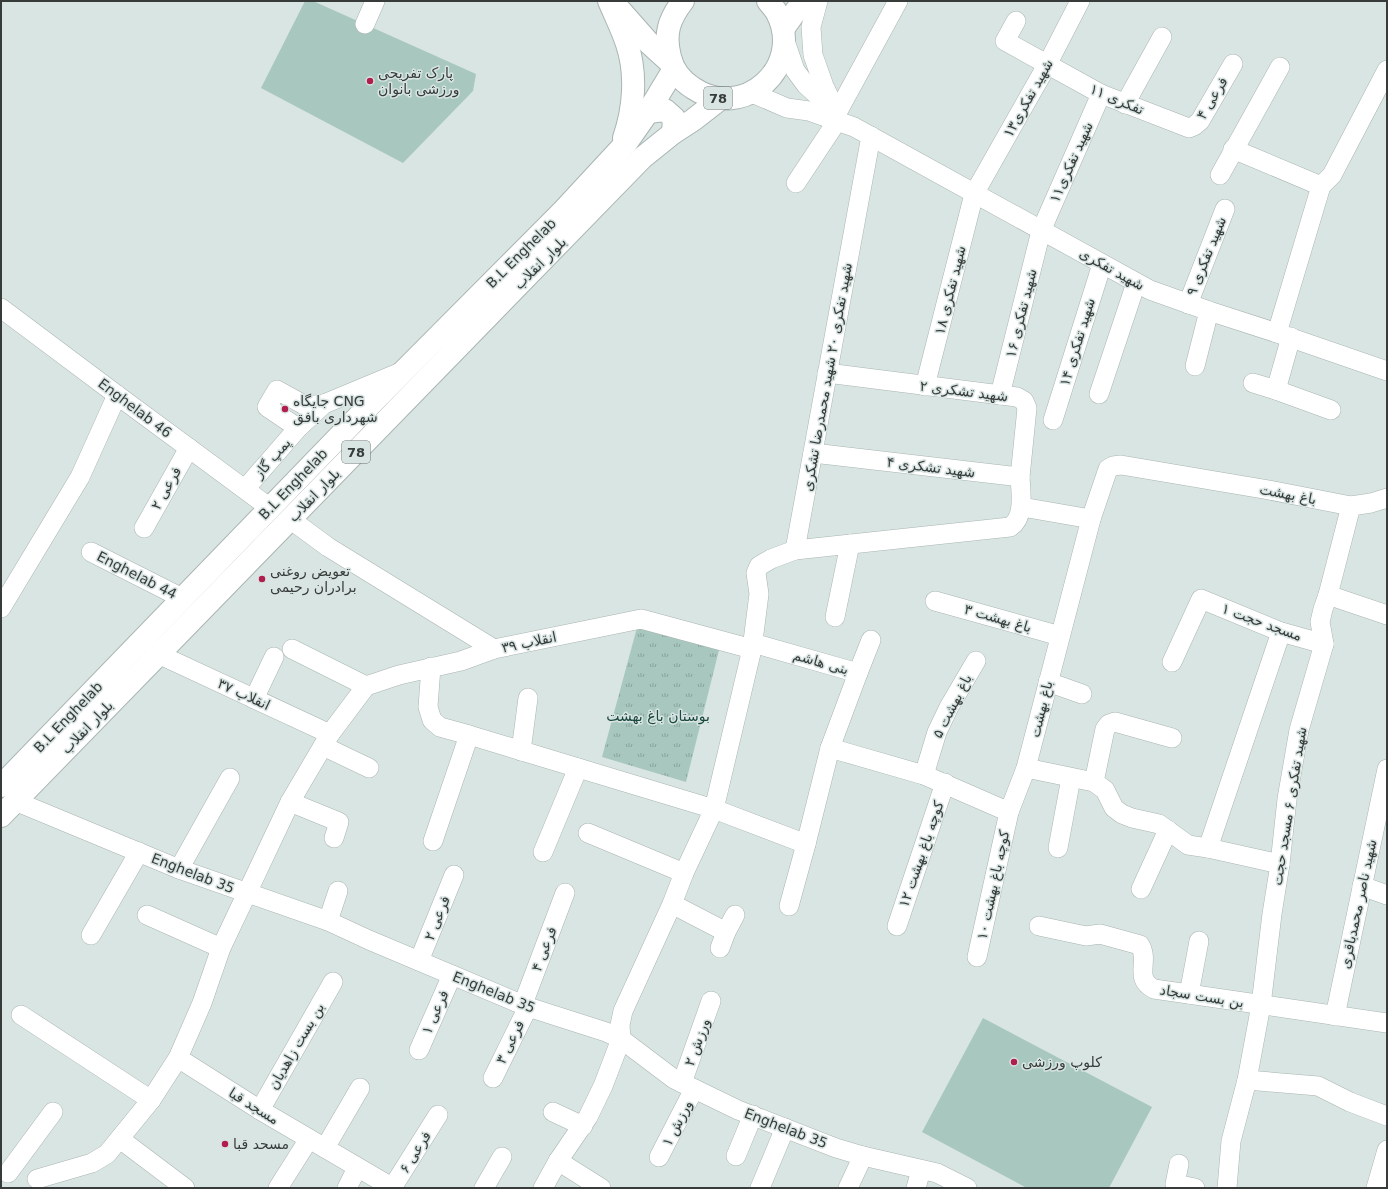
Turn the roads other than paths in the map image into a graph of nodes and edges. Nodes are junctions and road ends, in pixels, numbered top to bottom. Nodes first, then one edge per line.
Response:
1 (375, 1) edge
2 (610, 1) edge
3 (683, 1) edge
4 (768, 1) edge
5 (803, 1) edge
6 (818, 1) edge
7 (898, 1) edge
8 (1079, 1) edge
9 (1016, 21) dead end
10 (364, 24) dead end
11 (784, 34) junction
12 (1162, 37) dead end
13 (1233, 64) dead end
14 (1047, 65) junction
15 (672, 66) junction
16 (1280, 67) dead end
17 (1387, 70) edge
18 (752, 93) junction
19 (1101, 94) junction
20 (720, 99) junction
21 (1125, 104) junction
22 (648, 112) junction
23 (843, 120) junction
24 (1189, 128) joint
25 (673, 133) junction
26 (871, 136) junction
27 (1233, 149) junction
28 (620, 150) junction
29 (1220, 175) dead end
30 (796, 183) dead end
31 (1321, 186) junction
32 (974, 194) junction
33 (1225, 208) dead end
34 (1041, 231) junction
35 (1102, 264) junction
36 (1136, 283) junction
37 (1188, 304) junction
38 (1, 308) edge
39 (1209, 311) junction
40 (1284, 335) junction
41 (1196, 366) dead end
42 (404, 370) junction
43 (1387, 371) edge
44 (827, 373) junction
45 (1253, 383) dead end
46 (925, 386) junction
47 (1276, 390) junction
48 (1099, 394) dead end
49 (117, 395) junction
50 (1000, 395) junction
51 (324, 404) junction
52 (1331, 410) dead end
53 (1053, 420) dead end
54 (298, 428) junction
55 (189, 448) junction
56 (813, 454) junction
57 (1020, 477) junction
58 (245, 489) junction
59 (1387, 498) edge
60 (1351, 506) junction
61 (1022, 507) junction
62 (270, 508) junction
63 (1091, 518) junction
64 (290, 519) junction
65 (144, 528) dead end
66 (850, 544) junction
67 (795, 550) junction
68 (91, 552) dead end
69 (1328, 595) junction
70 (182, 598) junction
71 (935, 601) dead end
72 (1, 608) edge
73 (1387, 615) edge
74 (835, 617) dead end
75 (1281, 632) junction
76 (1060, 636) junction
77 (871, 640) dead end
78 (1324, 644) junction
79 (753, 646) junction
80 (292, 649) dead end
81 (494, 649) junction
82 (158, 654) junction
83 (274, 657) dead end
84 (976, 661) dead end
85 (1172, 662) dead end
86 (431, 667) junction
87 (858, 673) junction
88 (118, 680) junction
89 (1048, 682) junction
90 (366, 686) junction
91 (1082, 694) dead end
92 (528, 698) dead end
93 (254, 699) junction
94 (468, 735) junction
95 (1172, 738) dead end
96 (326, 740) junction
97 (830, 748) junction
98 (521, 751) junction
99 (369, 768) dead end
100 (578, 768) junction
101 (1026, 768) junction
102 (1387, 769) edge
103 (924, 775) junction
104 (230, 778) dead end
105 (1072, 778) junction
106 (1094, 782) junction
107 (945, 783) junction
108 (6, 801) edge
109 (290, 802) junction
110 (714, 809) junction
111 (1009, 812) junction
112 (1168, 830) junction
113 (588, 833) dead end
114 (334, 838) dead end
115 (433, 841) dead end
116 (806, 844) junction
117 (1058, 848) dead end
118 (1208, 848) junction
119 (139, 852) junction
120 (543, 852) dead end
121 (1280, 864) junction
122 (179, 869) junction
123 (684, 873) junction
124 (454, 875) dead end
125 (1362, 886) junction
126 (1141, 889) dead end
127 (338, 891) dead end
128 (247, 893) junction
129 (565, 893) dead end
130 (1387, 895) edge
131 (672, 904) junction
132 (789, 906) dead end
133 (147, 916) dead end
134 (735, 916) dead end
135 (328, 921) junction
136 (897, 926) dead end
137 (1039, 926) dead end
138 (91, 934) dead end
139 (1199, 941) dead end
140 (221, 948) junction
141 (977, 957) dead end
142 (419, 961) junction
143 (452, 975) junction
144 (333, 982) dead end
145 (1189, 994) junction
146 (711, 1001) dead end
147 (525, 1005) junction
148 (1261, 1005) junction
149 (21, 1014) dead end
150 (1335, 1016) junction
151 (1387, 1023) edge
152 (621, 1039) junction
153 (419, 1050) dead end
154 (178, 1058) junction
155 (493, 1078) dead end
156 (1247, 1080) junction
157 (688, 1086) junction
158 (360, 1088) dead end
159 (151, 1100) junction
160 (260, 1110) junction
161 (53, 1112) dead end
162 (553, 1112) dead end
163 (438, 1115) dead end
164 (753, 1115) junction
165 (1387, 1116) edge
166 (583, 1126) junction
167 (784, 1128) junction
168 (120, 1139) junction
169 (317, 1144) junction
170 (1387, 1150) edge
171 (659, 1156) dead end
172 (736, 1156) dead end
173 (863, 1156) junction
174 (502, 1157) dead end
175 (558, 1161) junction
176 (1179, 1164) dead end
177 (358, 1168) junction
178 (921, 1170) junction
179 (5, 1171) edge
180 (40, 1185) edge
181 (184, 1188) edge
182 (278, 1188) edge
183 (347, 1188) edge
184 (393, 1188) edge
185 (484, 1188) edge
186 (543, 1188) edge
187 (601, 1188) edge
188 (760, 1188) edge
189 (848, 1188) edge
190 (916, 1188) edge
191 (967, 1188) edge
192 (1195, 1188) edge
193 (1227, 1188) edge
194 (1376, 1188) edge

1 - 10 street
2 - 15 main road
2 - 28 main road
3 - 15 main road, 78
4 - 11 main road
5 - 11 main road, 78
6 - 23 street
7 - 23 street
8 - 14 street, شهید تفکری۱۳
9 - 14 street
11 - 18 main road, 78
11 - 23 street
12 - 21 street
13 - 24 street, فرعی ۴
14 - 19 street, تفکری ۱۱
14 - 32 street, شهید تفکری۱۳
15 - 20 main road, 78
15 - 22 main road, B.L Enghelab / 78
16 - 27 street
17 - 31 street
18 - 20 main road, 78
18 - 23 street
19 - 21 street, تفکری ۱۱
19 - 34 street, شهید تفکری۱۱
20 - 25 main road, بلوار انقلاب / 78
21 - 24 street, تفکری ۱۱
22 - 25 main road
22 - 28 main road, B.L Enghelab / 78
23 - 26 street, شهید تفکری
23 - 30 street
25 - 64 main road, بلوار انقلاب / 78
26 - 32 street, شهید تفکری
26 - 44 street, شهید تفکری ۲۰ شهید محمدرضا تشکری
27 - 29 street
27 - 31 street
28 - 42 main road, B.L Enghelab / 78
31 - 40 street
32 - 34 street, شهید تفکری
32 - 46 street, شهید تفکری ۱۸
33 - 37 street, شهید تفکری ۹
34 - 35 street, شهید تفکری
34 - 50 street, شهید تفکری ۱۶
35 - 36 street, شهید تفکری
35 - 53 street, شهید تفکری ۱۴
36 - 37 street, شهید تفکری
36 - 48 street
37 - 39 street, شهید تفکری
38 - 49 street, Enghelab 46
39 - 40 street, شهید تفکری
39 - 41 street
40 - 43 street, شهید تفکری
40 - 47 street
42 - 51 street, پمپ گاز
42 - 62 main road, B.L Enghelab / 78
44 - 46 street, شهید تشکری ۲
44 - 56 street, شهید تفکری ۲۰ شهید محمدرضا تشکری
45 - 47 street
46 - 50 street, شهید تشکری ۲
47 - 52 street
49 - 55 street, Enghelab 46
49 - 72 street
50 - 57 street, شهید تشکری ۲
51 - 54 street, پمپ گاز
51 - 54 street
54 - 58 street, پمپ گاز
55 - 58 street, Enghelab 46
55 - 65 street, فرعی ۲
56 - 57 street, شهید تشکری ۴
56 - 67 street, شهید تفکری ۲۰ شهید محمدرضا تشکری
57 - 61 street
58 - 62 street, Enghelab 46
59 - 60 street
60 - 63 street, باغ بهشت
60 - 69 street, شهید تفکری ۶ مسجد حجت
61 - 63 street
61 - 66 street
62 - 70 main road, B.L Enghelab / 78
63 - 76 street, باغ بهشت
64 - 81 street, انقلاب ۳۹
64 - 82 main road, بلوار انقلاب / 78
66 - 67 street
66 - 74 street
67 - 79 street
68 - 70 street, Enghelab 44
69 - 73 street
69 - 78 street, شهید تفکری ۶ مسجد حجت
70 - 88 main road, B.L Enghelab / 78
71 - 76 street, باغ بهشت ۳
75 - 78 street, مسجد حجت ۱
75 - 85 street, مسجد حجت ۱
75 - 118 street
76 - 89 street, باغ بهشت
77 - 87 street
78 - 121 street, شهید تفکری ۶ مسجد حجت
79 - 81 street, انقلاب ۳۹
79 - 87 street, بنی هاشم
79 - 110 street
80 - 90 street
81 - 86 street
82 - 88 main road, بلوار انقلاب / 78
82 - 93 street, انقلاب ۳۷
83 - 93 street
84 - 103 street, باغ بهشت ۵
86 - 90 street
86 - 94 street
87 - 97 street, بنی هاشم
88 - 108 main road, B.L Enghelab / 78
89 - 91 street
89 - 101 street, باغ بهشت
90 - 96 street
92 - 98 street
93 - 96 street, انقلاب ۳۷
94 - 98 street
94 - 115 street
95 - 106 street
96 - 99 street, انقلاب ۳۷
96 - 109 street
97 - 103 street
97 - 116 street
98 - 100 street
100 - 110 street
100 - 120 street
101 - 105 street
101 - 111 street, باغ بهشت
102 - 125 street, شهید ناصر محمدباقری
103 - 107 street
104 - 122 street
105 - 106 street
105 - 117 street
106 - 112 street
107 - 111 street
107 - 136 street, کوچه باغ بهشت ۱۲
108 - 119 street, Enghelab 35
109 - 114 street
109 - 128 street
110 - 116 street
110 - 123 street
111 - 141 street, کوچه باغ بهشت ۱۰
112 - 118 street
112 - 126 street
113 - 123 street
116 - 132 street
118 - 121 street
119 - 122 street, Enghelab 35
119 - 138 street
121 - 148 street, شهید تفکری ۶ مسجد حجت
122 - 128 street, Enghelab 35
123 - 131 street
124 - 142 street, فرعی ۲
125 - 130 street
125 - 150 street, شهید ناصر محمدباقری
127 - 135 street
128 - 135 street, Enghelab 35
128 - 140 street
129 - 147 street, فرعی ۴
131 - 134 street
131 - 152 street
133 - 140 street
135 - 142 street, Enghelab 35
137 - 145 street, بن بست سجاد
139 - 145 street
140 - 154 street
142 - 143 street, Enghelab 35
143 - 147 street, Enghelab 35
143 - 153 street, فرعی ۱
144 - 160 street, بن بست زاهدیان
145 - 148 street, بن بست سجاد
146 - 157 street, ورزش ۲
147 - 152 street, Enghelab 35
147 - 155 street, فرعی ۳
148 - 150 street, بن بست سجاد
148 - 156 street, شهید تفکری ۶ مسجد حجت
149 - 159 street
150 - 151 street, بن بست سجاد
152 - 157 street, Enghelab 35
152 - 166 street
154 - 159 street
154 - 160 street, مسجد قبا
156 - 165 street
156 - 193 street, شهید تفکری ۶ مسجد حجت
157 - 164 street, Enghelab 35
157 - 171 street, ورزش ۱
158 - 169 street
159 - 168 street
160 - 169 street, مسجد قبا
161 - 179 street
162 - 166 street
163 - 184 street, فرعی ۶
164 - 167 street, Enghelab 35
164 - 172 street
166 - 175 street
167 - 173 street, Enghelab 35
167 - 188 street
168 - 180 street
168 - 181 street
169 - 177 street, مسجد قبا
169 - 182 street
170 - 194 street
173 - 178 street, Enghelab 35
173 - 189 street
174 - 185 street
175 - 186 street
175 - 187 street
176 - 192 street
177 - 183 street
177 - 184 street, مسجد قبا
178 - 190 street
178 - 191 street, Enghelab 35
179 - 180 street

